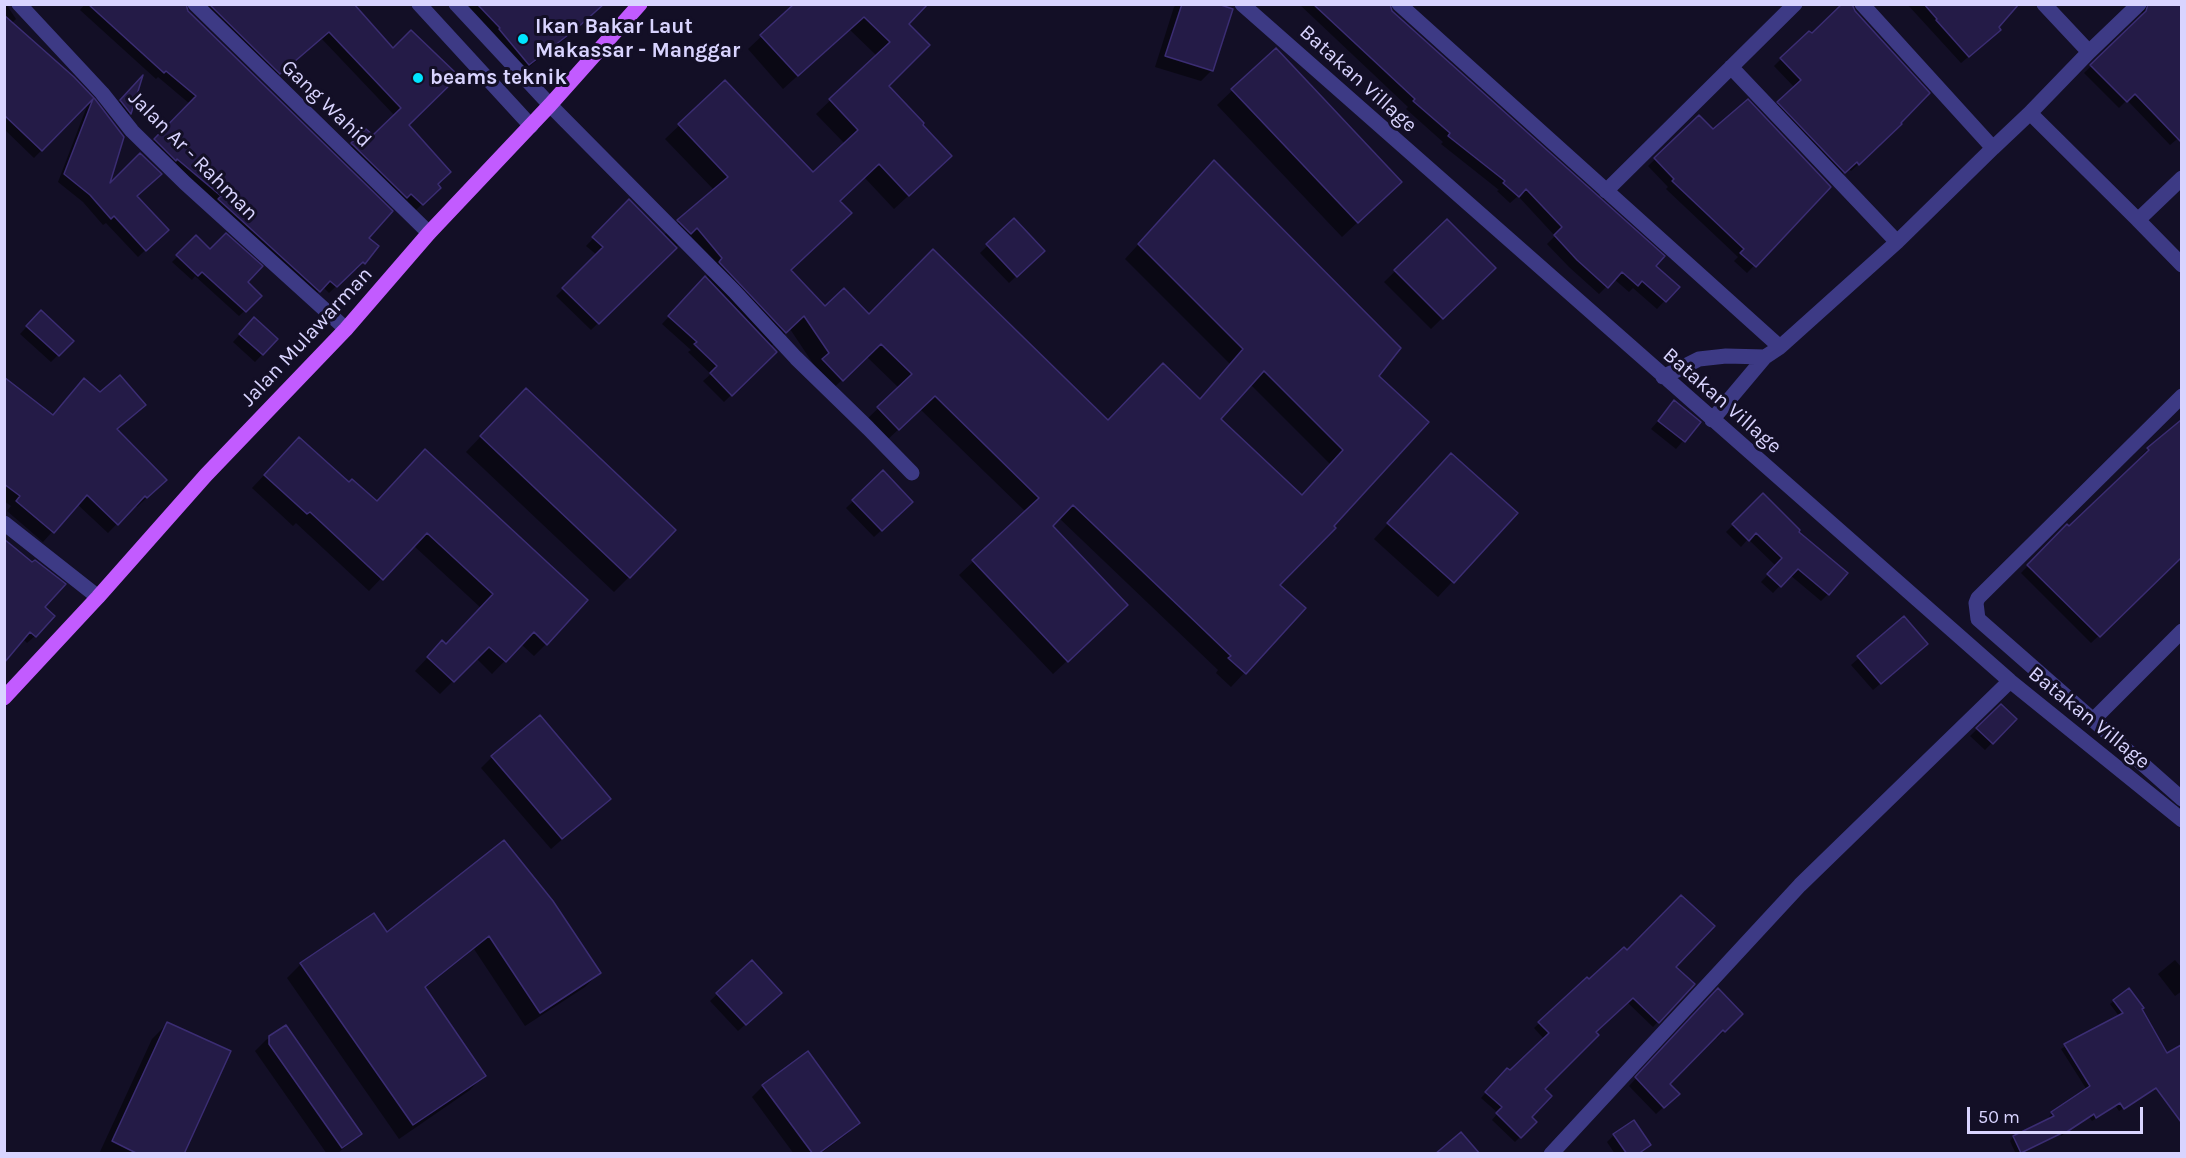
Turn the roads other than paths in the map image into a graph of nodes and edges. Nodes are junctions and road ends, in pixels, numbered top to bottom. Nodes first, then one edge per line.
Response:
1 (19, 4) edge
2 (195, 4) edge
3 (419, 4) edge
4 (456, 4) edge
5 (640, 4) edge
6 (1242, 4) edge
7 (1399, 4) edge
8 (1795, 4) edge
9 (1862, 4) edge
10 (2044, 4) edge
11 (2139, 4) edge
12 (2089, 52) junction
13 (1731, 67) junction
14 (550, 105) junction
15 (2030, 113) junction
16 (531, 126) junction
17 (1993, 148) junction
18 (2181, 178) edge
19 (1606, 191) junction
20 (2138, 220) junction
21 (429, 233) junction
22 (1897, 242) junction
23 (2181, 266) edge
24 (346, 329) junction
25 (1780, 346) junction
26 (1765, 357) junction
27 (1663, 376) junction
28 (2181, 396) edge
29 (1712, 420) junction
30 (912, 473) dead end
31 (4, 523) edge
32 (98, 597) junction
33 (2181, 631) edge
34 (2010, 681) junction
35 (4, 698) edge
36 (2092, 720) junction
37 (2181, 799) edge
38 (2181, 820) edge
39 (1551, 1154) edge

1 - 24 street, Jalan Ar - Rahman
2 - 21 street, Gang Wahid
3 - 16 street
4 - 14 street
5 - 14 main road, Jalan Mulawarman
6 - 27 street, Batakan Village
7 - 19 street
8 - 13 street
9 - 17 street
10 - 12 street
11 - 12 street
12 - 15 street
13 - 19 street
13 - 22 street
14 - 16 main road, Jalan Mulawarman
14 - 30 street
15 - 17 street
15 - 20 street
16 - 21 main road, Jalan Mulawarman
17 - 22 street
18 - 20 street
19 - 25 street
20 - 23 street
21 - 24 main road, Jalan Mulawarman
22 - 25 street
24 - 32 main road, Jalan Mulawarman
25 - 26 street
26 - 27 street
26 - 29 street
27 - 29 street, Batakan Village
28 - 36 street
29 - 34 street, Batakan Village
31 - 32 street
32 - 35 main road, Jalan Mulawarman
33 - 36 street
34 - 38 street, Batakan Village
34 - 39 street
36 - 37 street

